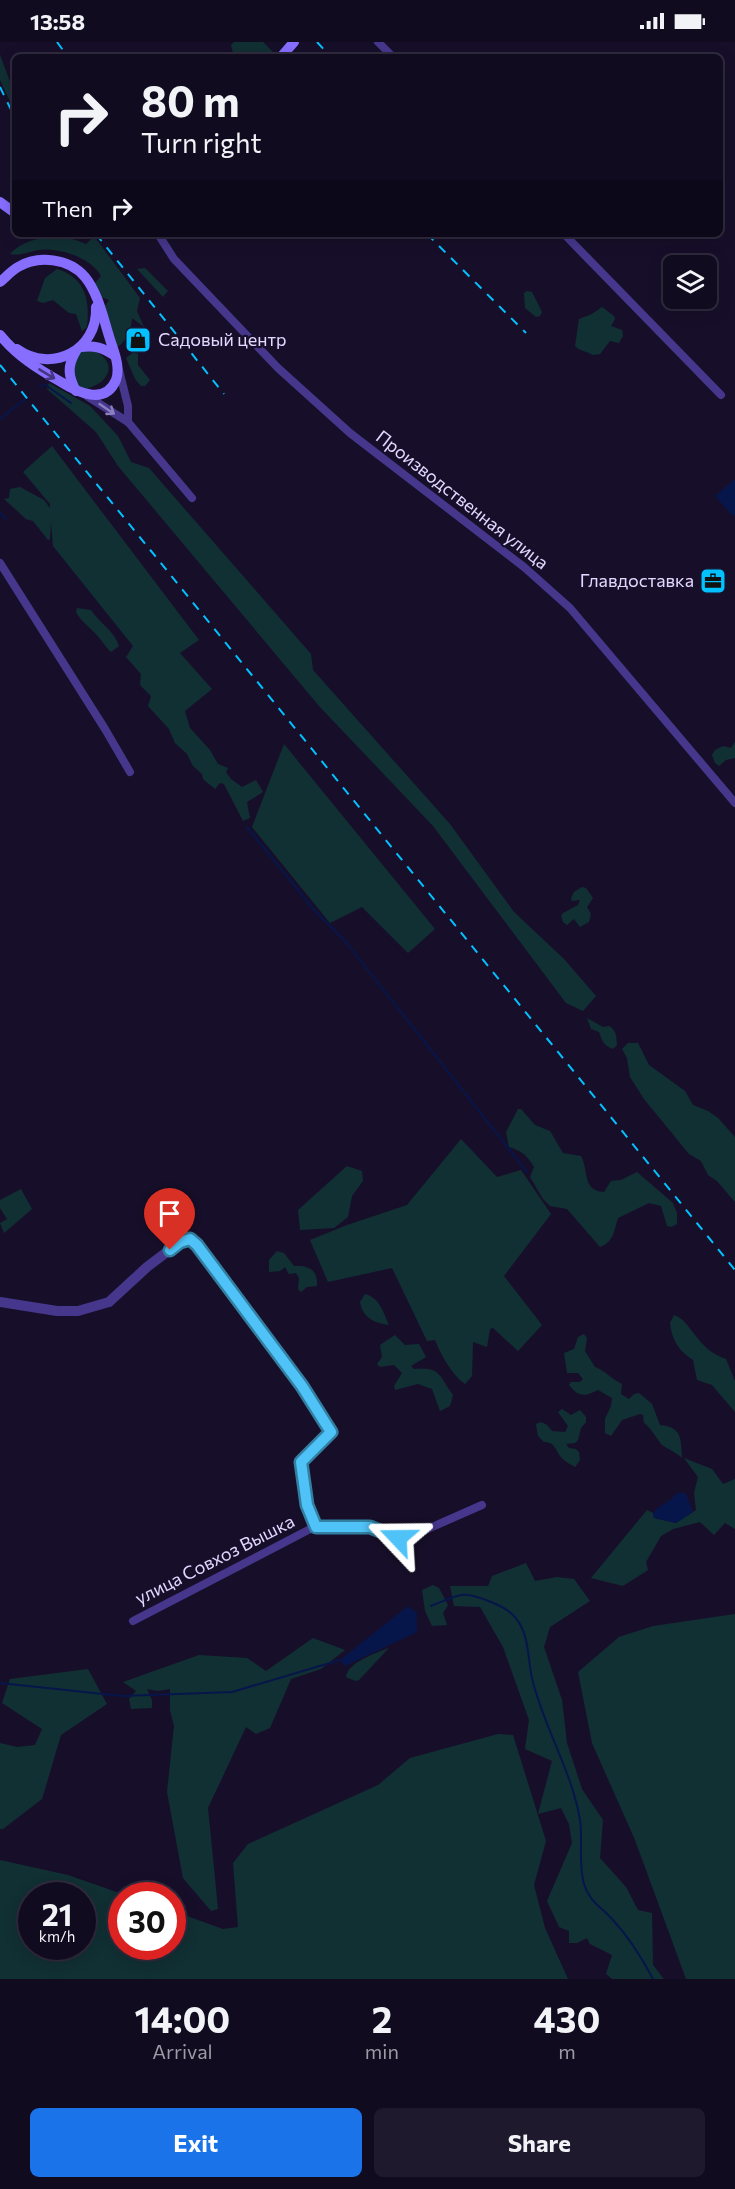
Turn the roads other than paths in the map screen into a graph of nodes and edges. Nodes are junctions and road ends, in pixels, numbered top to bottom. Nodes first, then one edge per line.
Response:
1 (294, 42) edge
2 (378, 42) edge
3 (283, 54) edge
4 (390, 54) edge
5 (161, 237) edge
6 (567, 237) edge
7 (0, 282) edge
8 (92, 288) junction
9 (1, 337) edge
10 (78, 349) junction
11 (114, 355) junction
12 (119, 370) junction
13 (82, 394) junction
14 (721, 395) dead end
15 (128, 422) junction
16 (192, 498) dead end
17 (0, 563) edge
18 (130, 772) dead end
19 (735, 803) edge
20 (0, 1302) edge
21 (302, 1386) joint
22 (482, 1505) dead end
23 (316, 1527) junction
24 (133, 1621) dead end

1 - 3 main road
2 - 4 street
5 - 19 street, Производственная улица
6 - 14 street
7 - 8 main road
8 - 10 main road
8 - 11 main road
9 - 10 main road
9 -> 13 main road
10 - 11 main road
10 - 13 main road
11 - 12 main road
12 - 13 main road
12 - 15 street
13 -> 15 street
15 - 16 street
17 - 18 street
20 - 21 street
21 - 23 street
22 - 23 street, улица Совхоз Вышка
23 - 24 street, улица Совхоз Вышка

